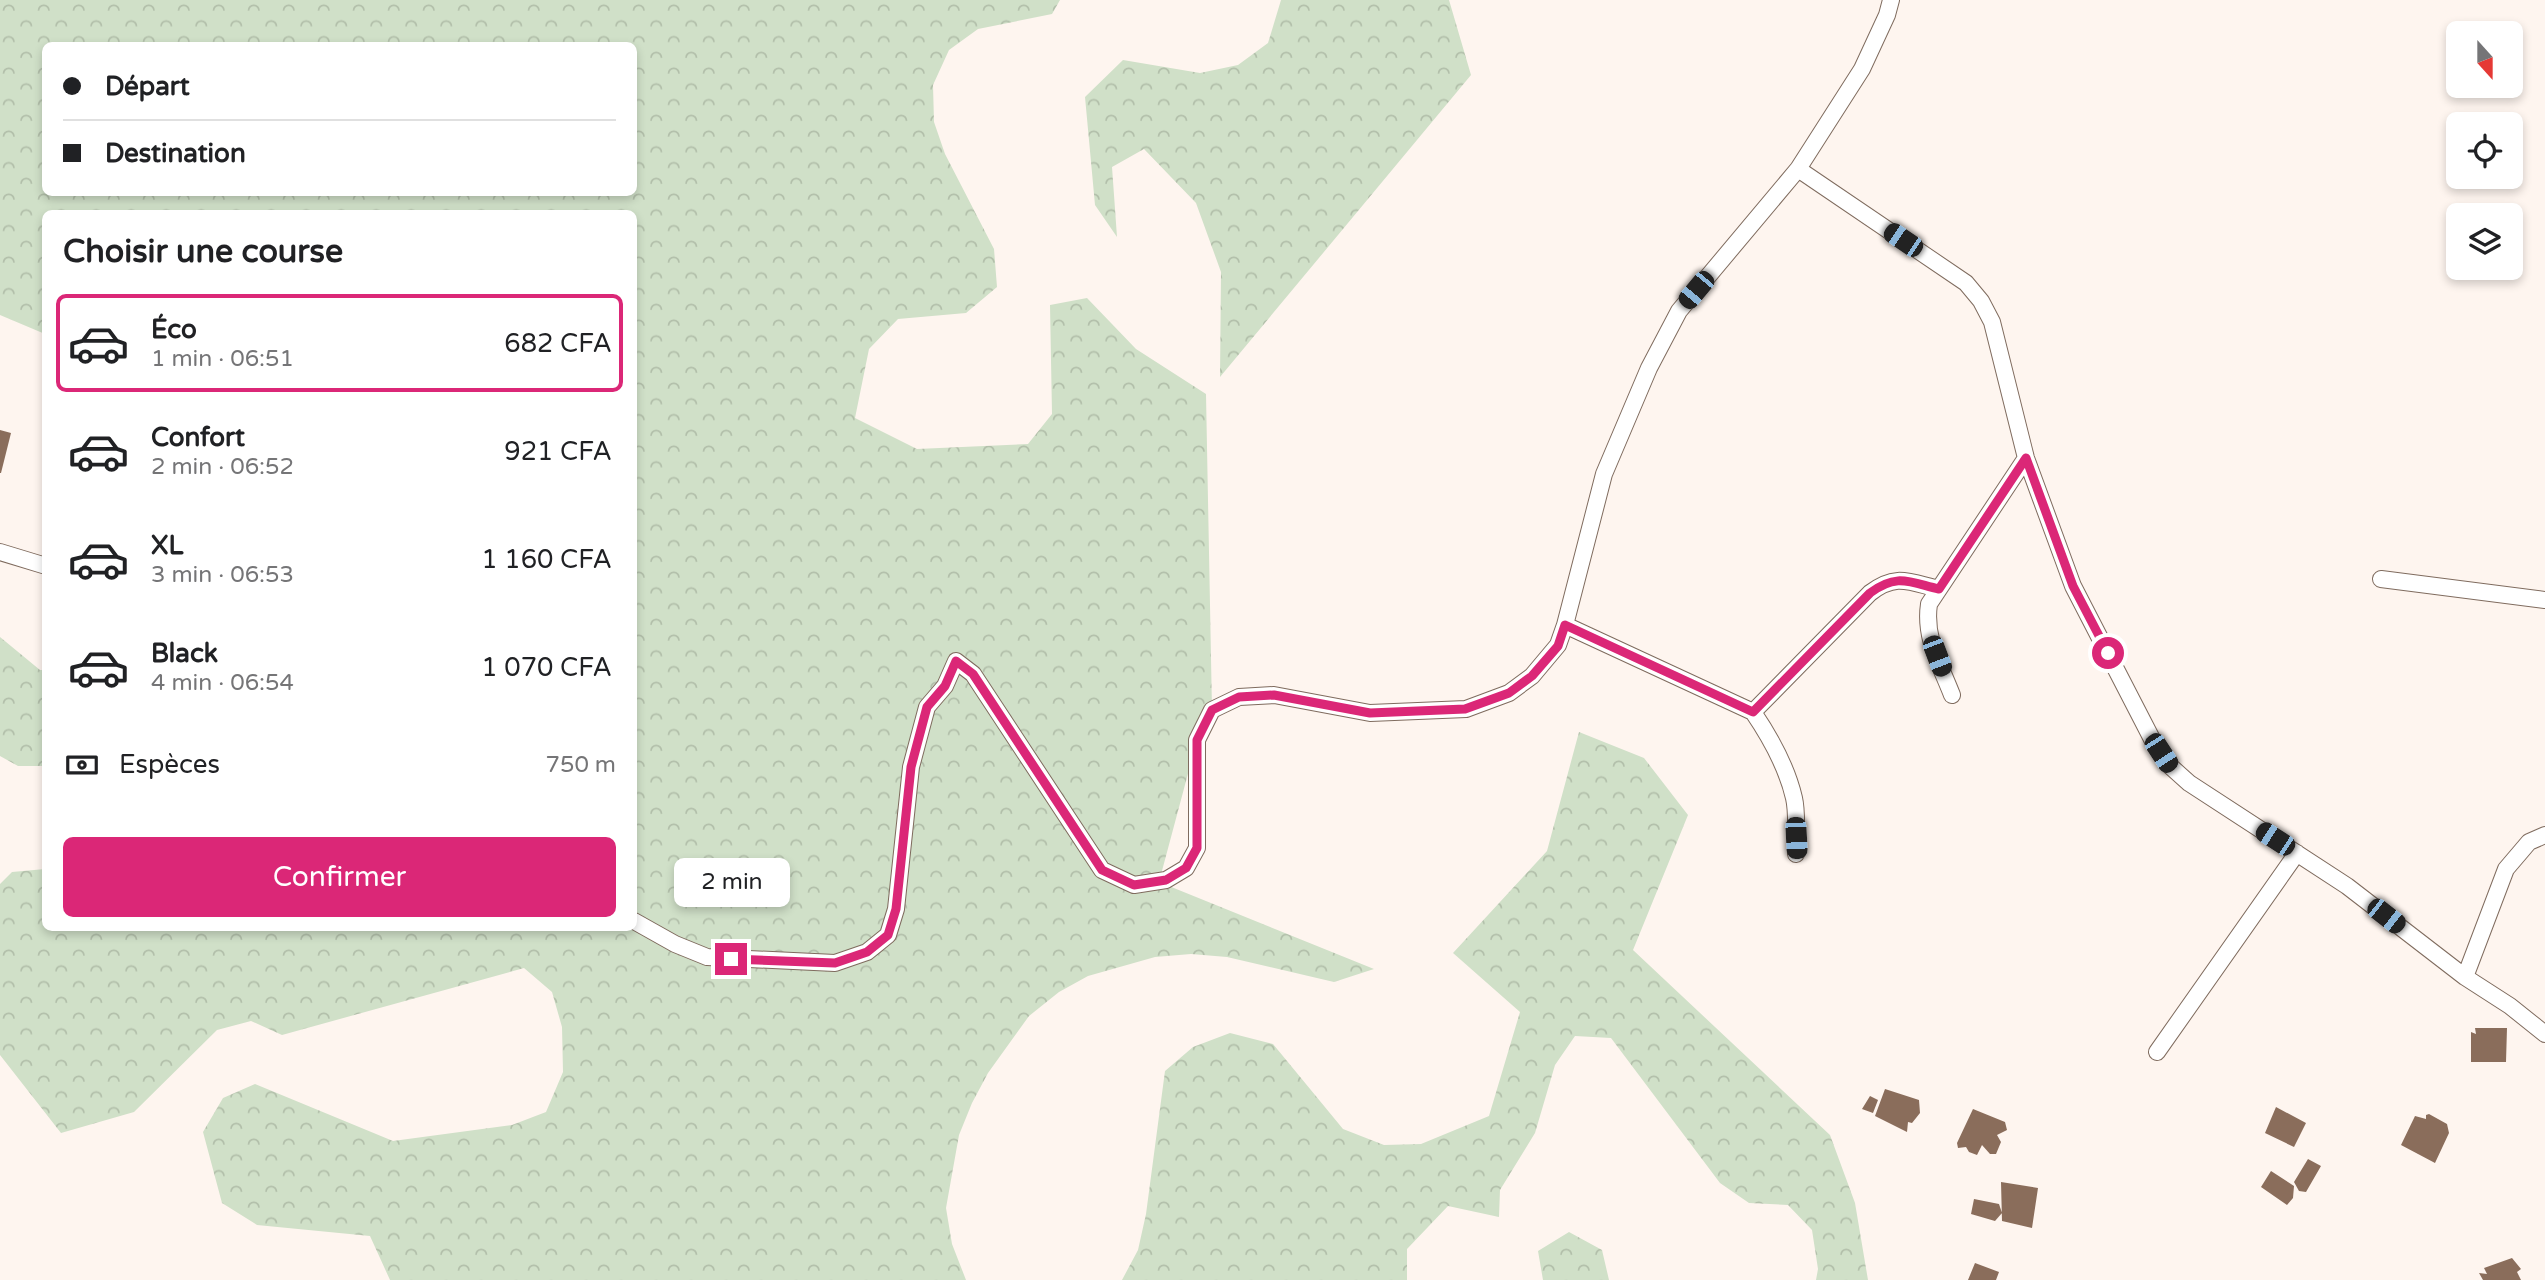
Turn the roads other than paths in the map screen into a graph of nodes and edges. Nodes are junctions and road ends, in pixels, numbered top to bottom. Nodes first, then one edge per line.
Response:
1 (1891, 0) edge
2 (1798, 169) junction
3 (2026, 458) junction
4 (0, 552) edge
5 (42, 565) edge
6 (2381, 579) dead end
7 (1939, 589) junction
8 (2545, 600) edge
9 (1565, 625) junction
10 (1952, 695) dead end
11 (1753, 712) junction
12 (2545, 835) edge
13 (2297, 853) junction
14 (1796, 854) dead end
15 (637, 923) edge
16 (2465, 977) junction
17 (2545, 1034) edge
18 (2157, 1052) dead end

1 - 2 street
2 - 3 street
2 - 9 street
3 - 7 street
3 - 13 street
4 - 5 street
6 - 8 street
7 - 10 street
7 - 11 street
9 - 11 street
9 - 15 street
11 - 14 street
12 - 16 street
13 - 16 street
13 - 18 street
16 - 17 street

